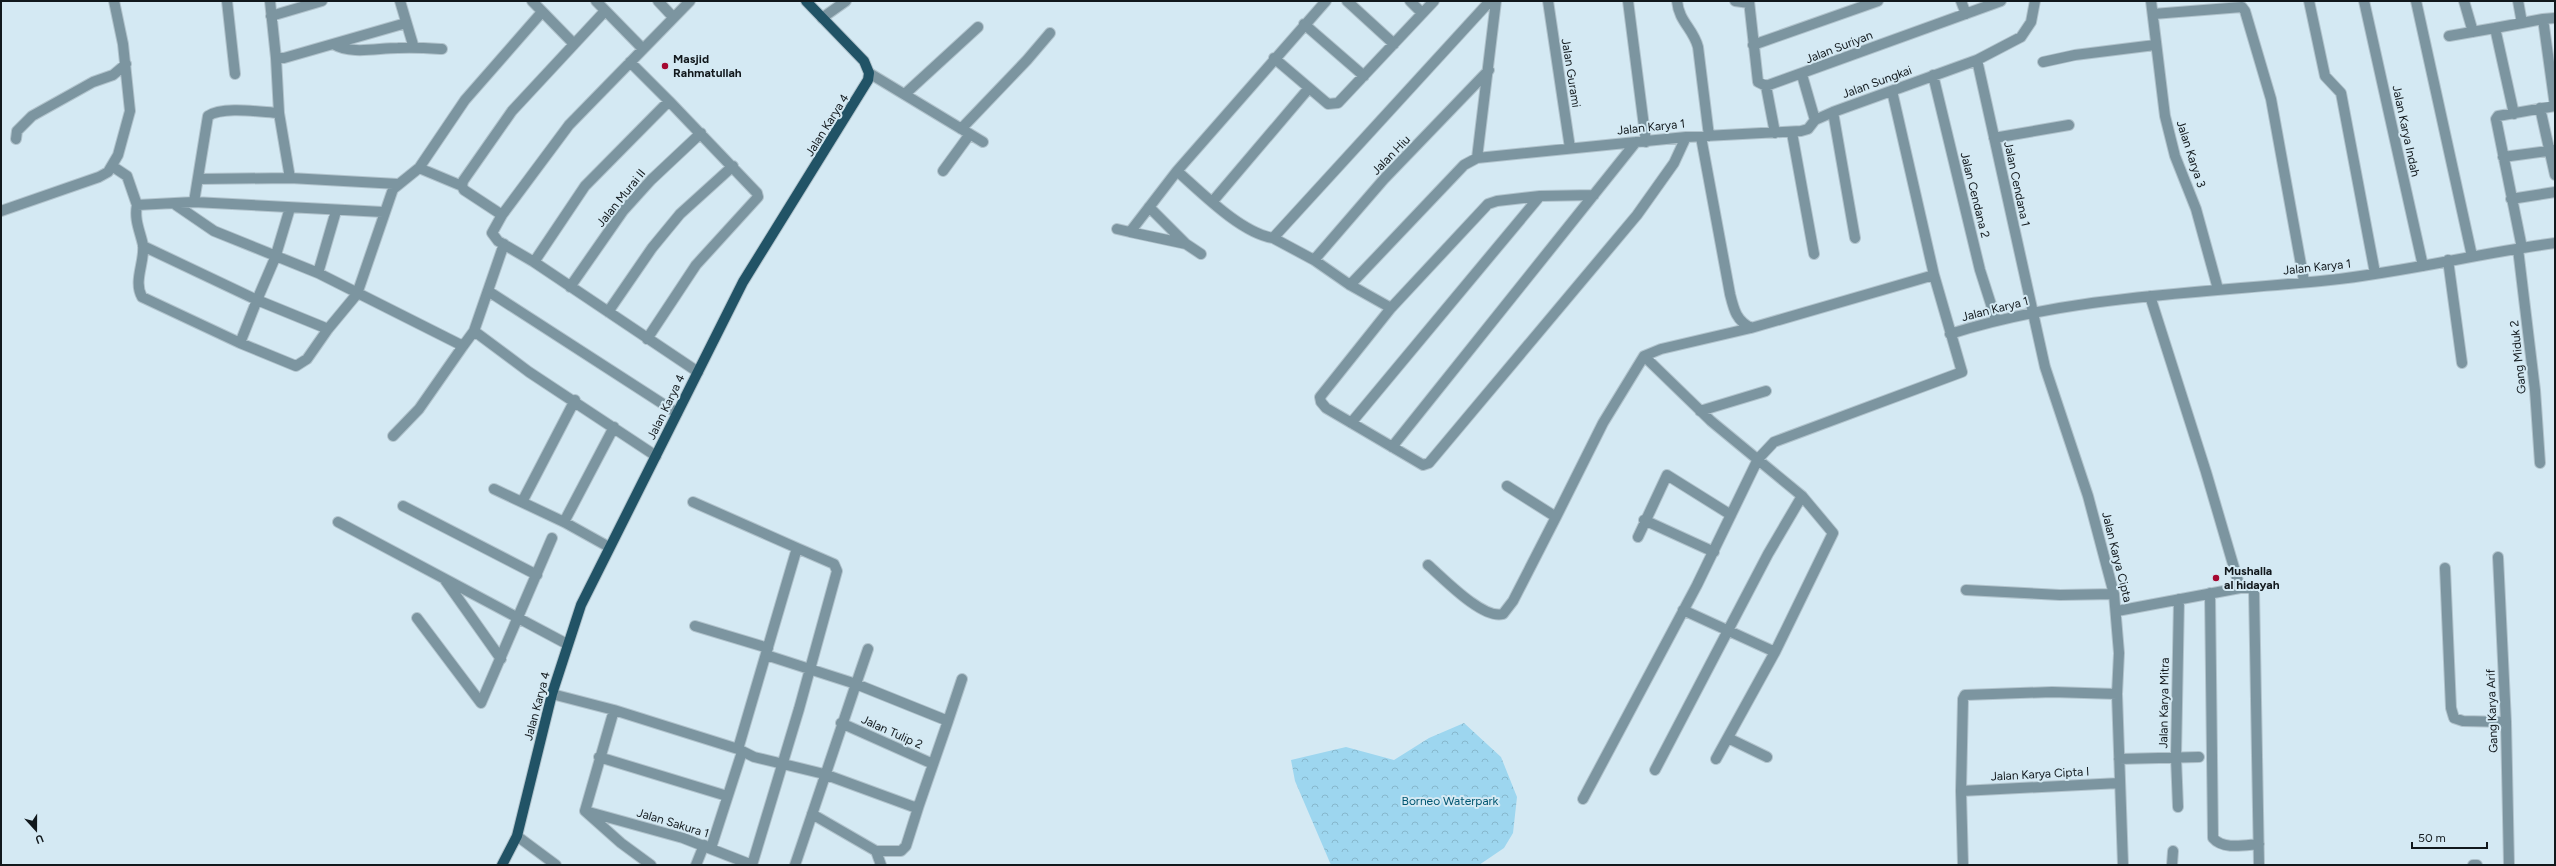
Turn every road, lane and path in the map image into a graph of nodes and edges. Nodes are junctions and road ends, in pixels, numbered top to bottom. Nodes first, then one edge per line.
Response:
1 (114, 1) edge
2 (226, 1) edge
3 (270, 1) edge
4 (322, 1) edge
5 (400, 1) edge
6 (532, 1) edge
7 (596, 1) edge
8 (658, 1) edge
9 (690, 1) edge
10 (806, 1) edge
11 (846, 1) edge
12 (1326, 1) edge
13 (1347, 1) edge
14 (1410, 1) edge
15 (1434, 1) edge
16 (1490, 1) edge
17 (1496, 1) edge
18 (1548, 1) edge
19 (1628, 1) edge
20 (1677, 1) edge
21 (1735, 1) edge
22 (1878, 1) edge
23 (1961, 1) edge
24 (2001, 1) edge
25 (2035, 1) edge
26 (2151, 1) edge
27 (2309, 1) edge
28 (2364, 1) edge
29 (2416, 1) edge
30 (2464, 1) edge
31 (2518, 1) edge
32 (1749, 2) edge
33 (605, 11) junction
34 (542, 12) junction
35 (1422, 13) junction
36 (1966, 14) junction
37 (2153, 14) junction
38 (271, 16) junction
39 (673, 16) junction
40 (822, 18) junction
41 (2555, 18) edge
42 (2543, 19) junction
43 (406, 23) junction
44 (2522, 23) junction
45 (1304, 24) junction
46 (978, 27) dead end
47 (2495, 28) junction
48 (1050, 32) dead end
49 (2473, 32) junction
50 (2449, 36) dead end
51 (333, 44) junction
52 (574, 44) junction
53 (1394, 44) junction
54 (1753, 45) junction
55 (2155, 45) junction
56 (414, 48) junction
57 (642, 48) junction
58 (442, 49) dead end
59 (276, 58) junction
60 (1274, 58) junction
61 (1977, 60) junction
62 (630, 62) junction
63 (2043, 62) dead end
64 (126, 64) junction
65 (1489, 70) junction
66 (869, 73) junction
67 (235, 74) dead end
68 (1933, 74) junction
69 (1802, 75) junction
70 (1364, 76) junction
71 (1766, 86) junction
72 (1309, 88) junction
73 (1892, 91) junction
74 (906, 93) junction
75 (669, 101) junction
76 (2555, 106) edge
77 (2540, 108) junction
78 (1833, 112) junction
79 (278, 113) junction
80 (2514, 114) junction
81 (1815, 120) junction
82 (2069, 125) dead end
83 (966, 132) junction
84 (701, 133) junction
85 (1775, 133) junction
86 (1792, 133) junction
87 (1705, 136) junction
88 (1686, 137) junction
89 (1994, 138) junction
90 (16, 139) dead end
91 (983, 142) dead end
92 (1641, 142) junction
93 (1570, 148) junction
94 (2552, 150) edge
95 (2503, 157) junction
96 (1477, 158) junction
97 (112, 166) junction
98 (733, 166) junction
99 (419, 168) junction
100 (943, 171) dead end
101 (1177, 171) junction
102 (2555, 175) edge
103 (290, 178) junction
104 (198, 179) junction
105 (398, 184) junction
106 (462, 186) junction
107 (2555, 192) edge
108 (1594, 195) junction
109 (1540, 196) junction
110 (2512, 199) junction
111 (1213, 201) junction
112 (194, 202) junction
113 (137, 205) junction
114 (176, 205) junction
115 (1149, 207) junction
116 (290, 208) junction
117 (1, 211) edge
118 (336, 211) junction
119 (383, 212) junction
120 (502, 215) junction
121 (1117, 229) dead end
122 (1130, 232) junction
123 (1273, 238) junction
124 (1855, 238) dead end
125 (2555, 243) edge
126 (504, 244) junction
127 (1186, 244) junction
128 (143, 246) junction
129 (2520, 248) junction
130 (1201, 254) dead end
131 (1814, 254) dead end
132 (2472, 256) junction
133 (275, 258) junction
134 (1314, 260) junction
135 (2448, 260) junction
136 (534, 262) junction
137 (2423, 266) junction
138 (318, 273) junction
139 (2375, 273) junction
140 (1934, 275) junction
141 (2304, 281) junction
142 (1350, 285) junction
143 (570, 287) junction
144 (2218, 288) junction
145 (488, 291) junction
146 (357, 294) junction
147 (2150, 296) junction
148 (257, 300) junction
149 (1391, 308) junction
150 (608, 312) junction
151 (2032, 313) junction
152 (1996, 320) junction
153 (1751, 328) junction
154 (328, 329) junction
155 (474, 331) junction
156 (1950, 334) junction
157 (647, 338) junction
158 (240, 343) junction
159 (463, 346) junction
160 (1644, 356) junction
161 (2462, 363) dead end
162 (698, 372) junction
163 (1766, 391) dead end
164 (575, 400) junction
165 (1700, 411) junction
166 (677, 413) junction
167 (1351, 423) junction
168 (614, 427) junction
169 (394, 436) dead end
170 (1392, 447) junction
171 (656, 456) junction
172 (1758, 460) junction
173 (2540, 463) dead end
174 (1507, 486) dead end
175 (494, 488) dead end
176 (1802, 496) junction
177 (522, 502) junction
178 (693, 502) dead end
179 (403, 506) dead end
180 (1731, 515) junction
181 (1556, 516) junction
182 (1644, 520) junction
183 (338, 522) dead end
184 (564, 522) junction
185 (1638, 537) dead end
186 (552, 538) dead end
187 (609, 547) junction
188 (797, 548) junction
189 (1714, 552) junction
190 (2498, 557) dead end
191 (1428, 565) dead end
192 (2445, 568) dead end
193 (537, 574) junction
194 (444, 579) junction
195 (2240, 588) junction
196 (1966, 590) dead end
197 (2210, 593) junction
198 (2114, 594) junction
199 (2179, 599) junction
200 (1683, 610) junction
201 (2117, 611) junction
202 (417, 618) dead end
203 (519, 618) junction
204 (696, 626) dead end
205 (1729, 631) junction
206 (567, 644) junction
207 (868, 649) dead end
208 (767, 651) junction
209 (1774, 652) junction
210 (501, 659) junction
211 (810, 670) junction
212 (962, 679) dead end
213 (856, 684) junction
214 (552, 694) junction
215 (2117, 694) junction
216 (614, 710) junction
217 (948, 721) junction
218 (2506, 722) junction
219 (841, 723) junction
220 (1728, 738) junction
221 (740, 751) junction
222 (600, 757) junction
223 (1768, 757) dead end
224 (2176, 757) junction
225 (2199, 757) dead end
226 (1716, 759) dead end
227 (2119, 759) junction
228 (781, 763) junction
229 (933, 764) junction
230 (1655, 770) dead end
231 (824, 774) junction
232 (2120, 783) junction
233 (1960, 791) junction
234 (727, 796) junction
235 (1583, 799) dead end
236 (919, 805) junction
237 (2178, 807) dead end
238 (585, 811) junction
239 (812, 814) junction
240 (517, 836) junction
241 (2259, 844) junction
242 (707, 846) junction
243 (876, 851) junction
244 (2173, 851) dead end
245 (797, 864) edge
246 (502, 865) edge
247 (556, 865) edge
248 (651, 865) edge
249 (696, 865) edge
250 (752, 865) edge
251 (881, 865) edge
252 (1963, 865) edge
253 (2122, 865) edge
254 (2172, 865) edge
255 (2259, 865) edge
256 (2473, 865) edge
257 (2477, 865) edge
258 (2509, 865) edge

1 - 64 street
2 - 67 street
3 - 38 street
4 - 38 street
5 - 43 street
6 - 34 street
7 - 33 street
8 - 39 street
9 - 39 street
10 - 40 main road
11 - 40 street
12 - 45 street
13 - 53 street
14 - 35 street
15 - 35 street
16 - 123 street
17 - 65 street
18 - 93 street, Jalan Gurami
19 - 92 street
20 - 87 street
21 - 32 street
22 - 54 street
23 - 36 street
24 - 36 street, Jalan Suriyan
25 - 61 street, Jalan Sungkai
26 - 37 street, Jalan Karya 3
27 - 139 street
28 - 137 street, Jalan Karya Indah
29 - 132 street
30 - 49 street
31 - 44 street
32 - 54 street
33 - 52 street
33 - 57 street
34 - 52 street
34 - 99 street
35 - 53 street
36 - 69 street, Jalan Suriyan
37 - 55 street, Jalan Karya 3
37 - 141 street
38 - 59 street
39 - 57 street
40 - 66 main road
41 - 42 street
42 - 44 street
42 - 76 street
43 - 51 street
43 - 56 street
44 - 47 street
45 - 60 street
45 - 70 street
46 - 74 street
47 - 49 street
47 - 80 street
48 - 83 street
49 - 50 street
51 - 56 street
51 - 59 street
52 - 106 street
53 - 70 street
54 - 71 street
55 - 63 street
55 - 144 street, Jalan Karya 3
56 - 58 street
57 - 62 street
59 - 79 street
60 - 72 street
60 - 101 street
61 - 68 street, Jalan Sungkai
61 - 89 street, Jalan Cendana 1
62 - 75 street
62 - 120 street
64 - 90 street
64 - 97 street
65 - 96 street
65 - 134 street, Jalan Hiu
66 - 74 street
66 - 162 main road, Jalan Karya 4
68 - 73 street, Jalan Sungkai
68 - 152 street, Jalan Cendana 2
69 - 71 street, Jalan Suriyan
69 - 81 street
70 - 72 street
71 - 85 street
72 - 111 street
73 - 78 street, Jalan Sungkai
73 - 140 street
74 - 83 street
75 - 84 street
75 - 136 street
76 - 77 street
77 - 80 street
77 - 94 street
78 - 81 street, Jalan Sungkai
78 - 124 street
79 - 103 street
79 - 104 street
80 - 95 street, Gang Miduk 2
81 - 86 street, Jalan Sungkai
82 - 89 street
83 - 91 street
83 - 100 street
84 - 98 street
84 - 143 street, Jalan Murai II
85 - 86 street, Jalan Sungkai
85 - 87 street, Jalan Sungkai
86 - 131 street
87 - 88 street, Jalan Karya 1
87 - 153 street, Jalan Karya 1
88 - 92 street, Jalan Karya 1
88 - 170 street
89 - 151 street, Jalan Cendana 1
92 - 93 street, Jalan Karya 1
92 - 108 street
93 - 96 street, Jalan Karya 1
94 - 95 street
94 - 102 street
95 - 110 street, Gang Miduk 2
96 - 142 street
97 - 113 street
97 - 117 street
98 - 150 street
98 - 157 street
99 - 105 street
99 - 106 street
101 - 111 street
101 - 115 street
103 - 104 street
103 - 105 street
104 - 112 street
105 - 119 street
106 - 120 street
107 - 110 street
108 - 109 street
108 - 170 street
109 - 149 street
109 - 167 street
110 - 129 street, Gang Miduk 2
111 - 123 street
112 - 114 street
112 - 116 street
113 - 114 street
113 - 128 street
114 - 133 street
115 - 122 street
115 - 127 street
116 - 118 street
116 - 133 street
118 - 119 street
118 - 138 street
119 - 146 street
120 - 126 street
121 - 122 street
122 - 127 street
123 - 134 street
125 - 129 street, Jalan Karya 1
126 - 136 street
126 - 145 street
127 - 130 street
128 - 148 street
128 - 158 street
129 - 132 street, Jalan Karya 1
129 - 173 street, Gang Miduk 2
132 - 135 street, Jalan Karya 1
133 - 138 street
133 - 148 street
134 - 142 street
135 - 137 street, Jalan Karya 1
135 - 161 street
136 - 143 street
137 - 139 street, Jalan Karya 1
138 - 146 street
139 - 141 street, Jalan Karya 1
140 - 153 street
140 - 156 street, Jalan Karya 1
141 - 144 street, Jalan Karya 1
142 - 149 street
143 - 150 street
144 - 147 street, Jalan Karya 1
145 - 155 street
145 - 166 street
146 - 154 street
146 - 159 street
147 - 151 street, Jalan Karya 1
147 - 195 street
148 - 154 street
148 - 158 street
149 - 167 street
150 - 157 street
151 - 152 street, Jalan Karya 1
151 - 198 street, Jalan Karya Cipta
152 - 156 street, Jalan Karya 1
153 - 160 street
154 - 158 street
155 - 159 street
155 - 164 street
156 - 172 street
157 - 162 street
159 - 169 street
160 - 165 street
160 - 181 street
162 - 166 main road, Jalan Karya 4
163 - 165 street
164 - 168 street
164 - 177 street
165 - 172 street
166 - 171 main road, Jalan Karya 4
167 - 170 street
168 - 171 street
168 - 184 street
171 - 187 main road, Jalan Karya 4
172 - 176 street
172 - 180 street
174 - 181 street
175 - 177 street
176 - 205 street
176 - 209 street
177 - 184 street
178 - 188 street
179 - 193 street
180 - 182 street
180 - 189 street
181 - 191 street
182 - 185 street
182 - 189 street
183 - 194 street
184 - 187 street
186 - 193 street
187 - 206 main road, Jalan Karya 4
188 - 208 street
188 - 211 street
189 - 200 street
190 - 218 street, Gang Karya Arif
192 - 218 street
193 - 203 street
194 - 203 street
194 - 210 street
195 - 197 street
195 - 241 street
196 - 198 street
197 - 199 street
197 - 241 street
198 - 201 street, Jalan Karya Cipta
199 - 201 street
199 - 224 street, Jalan Karya Mitra
200 - 205 street
200 - 235 street
201 - 215 street, Jalan Karya Cipta
202 - 210 street
203 - 206 street
203 - 210 street
204 - 208 street
205 - 209 street
205 - 230 street
206 - 214 main road, Jalan Karya 4
207 - 213 street
208 - 211 street
208 - 221 street
209 - 220 street
211 - 213 street
211 - 228 street
212 - 217 street
213 - 217 street
213 - 219 street
214 - 216 street
214 - 240 main road, Jalan Karya 4
215 - 227 street, Jalan Karya Cipta
215 - 233 street
216 - 221 street
216 - 222 street
217 - 229 street
218 - 258 street, Gang Karya Arif
219 - 229 street, Jalan Tulip 2
219 - 231 street
220 - 223 street
220 - 226 street
221 - 228 street
221 - 234 street
222 - 234 street
222 - 238 street
224 - 225 street
224 - 227 street
224 - 237 street, Jalan Karya Mitra
227 - 232 street, Jalan Karya Cipta
228 - 231 street
228 - 250 street
229 - 236 street
231 - 236 street
231 - 239 street
232 - 233 street, Jalan Karya Cipta I
232 - 253 street, Jalan Karya Cipta
233 - 252 street
234 - 242 street
236 - 243 street
238 - 242 street, Jalan Sakura 1
238 - 248 street
239 - 243 street
239 - 245 street
240 - 246 main road, Jalan Karya 4
240 - 247 street
241 - 255 street
242 - 249 street
242 - 250 street, Jalan Sakura 1
243 - 251 street
244 - 254 street
256 - 257 street

